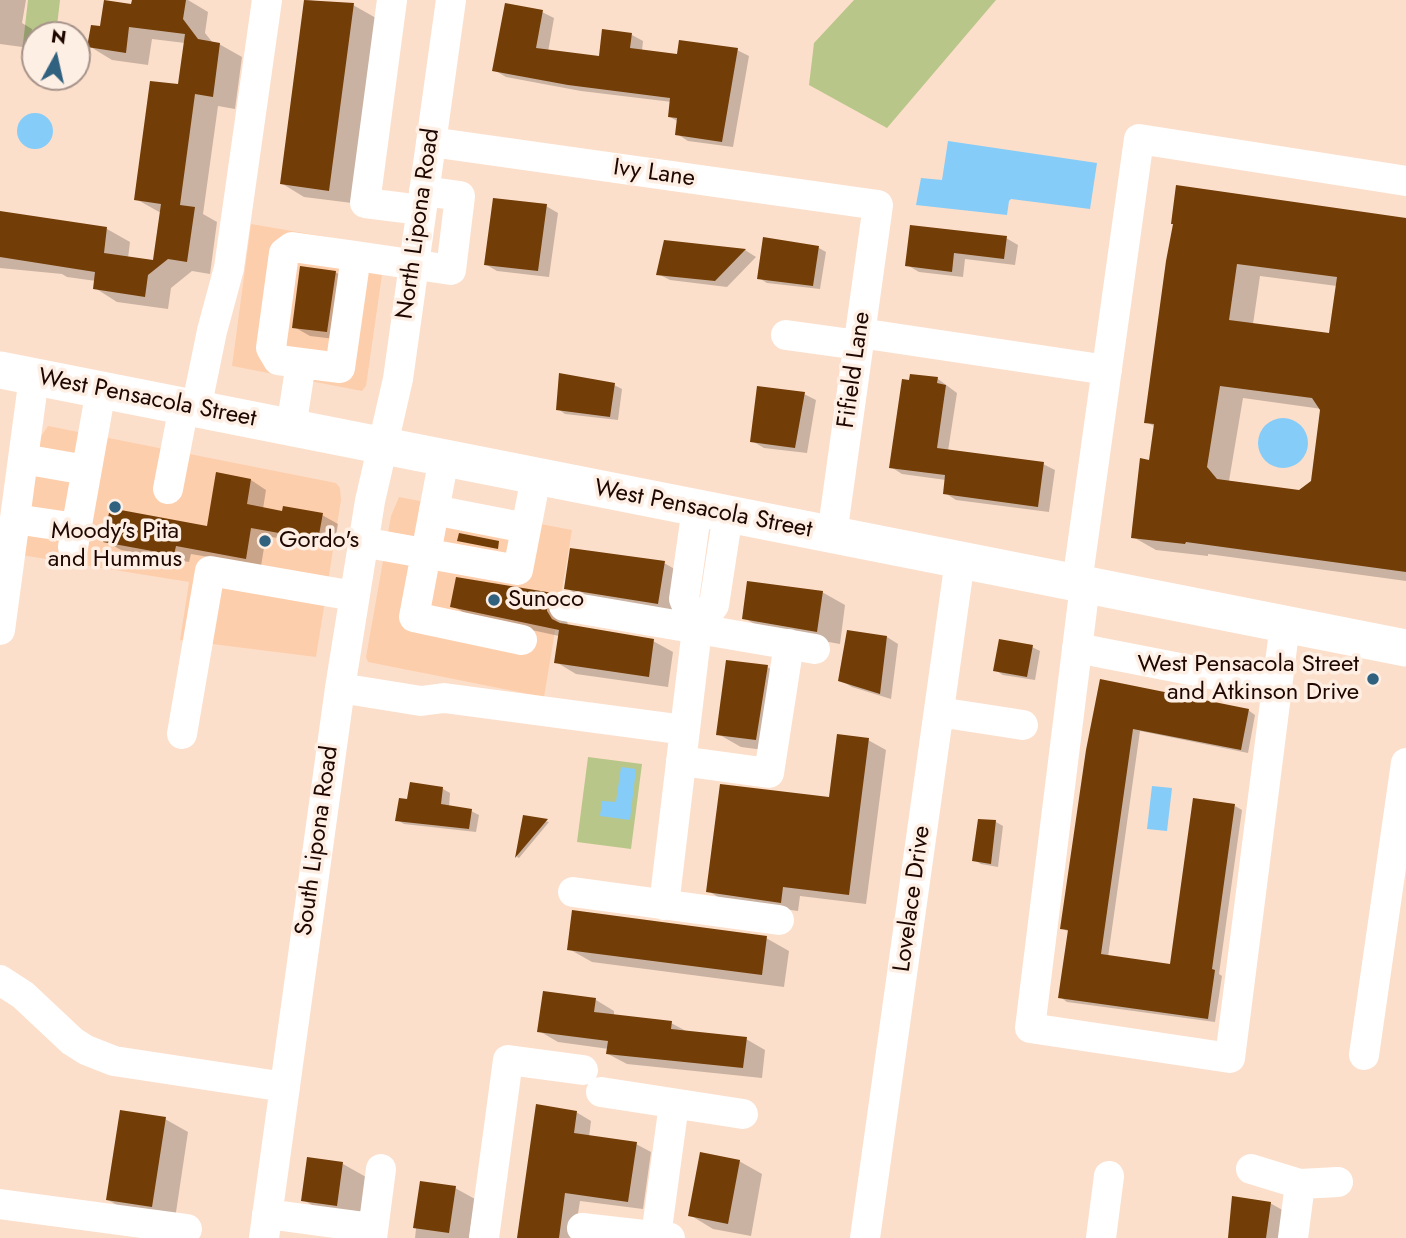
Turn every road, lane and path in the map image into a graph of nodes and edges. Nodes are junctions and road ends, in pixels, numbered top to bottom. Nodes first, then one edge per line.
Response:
1 (267, 0) edge
2 (392, 0) edge
3 (451, 0) edge
4 (431, 142) junction
5 (1406, 181) edge
6 (423, 201) junction
7 (878, 205) joint
8 (356, 256) junction
9 (414, 265) junction
10 (786, 335) dead end
11 (859, 339) junction
12 (301, 363) junction
13 (1107, 370) junction
14 (17, 373) edge
15 (101, 390) junction
16 (190, 408) junction
17 (291, 428) junction
18 (16, 445) edge
19 (382, 446) junction
20 (444, 458) junction
21 (86, 470) junction
22 (536, 477) junction
23 (168, 489) dead end
24 (434, 510) junction
25 (712, 511) junction
26 (15, 519) junction
27 (526, 528) junction
28 (832, 536) junction
29 (362, 542) junction
30 (426, 553) junction
31 (960, 561) junction
32 (1081, 584) junction
33 (3, 585) edge
34 (686, 585) junction
35 (717, 591) junction
36 (354, 596) junction
37 (564, 606) dead end
38 (1285, 624) junction
39 (697, 628) junction
40 (0, 630) edge
41 (522, 640) dead end
42 (1077, 648) junction
43 (1406, 648) edge
44 (341, 679) junction
45 (1277, 687) junction
46 (939, 712) junction
47 (1023, 725) dead end
48 (685, 730) junction
49 (182, 734) dead end
50 (681, 761) junction
51 (1406, 762) edge
52 (573, 892) dead end
53 (664, 905) junction
54 (779, 920) dead end
55 (0, 980) edge
56 (1364, 1055) dead end
57 (285, 1087) junction
58 (674, 1104) junction
59 (743, 1114) dead end
60 (381, 1169) dead end
61 (1251, 1169) dead end
62 (1110, 1176) dead end
63 (1338, 1182) dead end
64 (1300, 1184) junction
65 (0, 1204) edge
66 (265, 1226) edge
67 (582, 1228) dead end
68 (187, 1229) dead end
69 (372, 1233) edge
70 (663, 1237) edge
71 (484, 1238) edge
72 (865, 1238) edge
73 (1101, 1238) edge
74 (1293, 1238) edge

1 - 16 street
2 - 6 street
3 - 4 street, North Lipona Road
4 - 6 street, North Lipona Road
4 - 7 street, Ivy Lane
5 - 13 street
6 - 9 street, North Lipona Road
6 - 9 street
7 - 11 street, Fifield Lane
8 - 9 street
8 - 12 street
8 - 12 street
9 - 19 street, North Lipona Road
10 - 11 street
11 - 13 street
11 - 28 street, Fifield Lane
12 - 17 street
13 - 32 street
14 - 15 main road, West Pensacola Street
14 - 18 street
15 - 16 main road, West Pensacola Street
15 - 21 street
16 - 17 main road, West Pensacola Street
16 - 23 street
17 - 19 main road, West Pensacola Street
18 - 21 street
18 - 26 street
19 - 20 main road, West Pensacola Street
19 - 29 street, South Lipona Road
20 - 22 main road, West Pensacola Street
20 - 24 street
21 - 26 street
22 - 25 main road, West Pensacola Street
22 - 27 street
24 - 27 street
24 - 30 street
25 - 28 main road, West Pensacola Street
25 - 34 street
25 - 35 street
26 - 33 street
27 - 30 street
28 - 31 main road, West Pensacola Street
29 - 30 street
29 - 36 street, South Lipona Road
30 - 41 street
31 - 32 main road, West Pensacola Street
31 - 46 street, Lovelace Drive
32 - 38 main road, West Pensacola Street
32 - 42 street
33 - 40 street
34 - 35 street
34 - 39 street
35 - 39 street
36 - 44 street, South Lipona Road
36 - 49 street
37 - 39 street
38 - 43 main road, West Pensacola Street
38 - 45 street
39 - 48 street
39 - 50 street
42 - 45 street
42 - 45 street
44 - 48 street
44 - 57 street, South Lipona Road
46 - 47 street
46 - 72 street, Lovelace Drive
48 - 50 street
50 - 53 street
51 - 56 street
52 - 53 street
53 - 54 street
55 - 57 street
57 - 66 street, South Lipona Road
58 - 59 street
58 - 70 street
58 - 71 street
60 - 69 street
61 - 64 street
62 - 73 street
63 - 64 street
64 - 74 street
65 - 68 street
66 - 69 street
67 - 70 street

